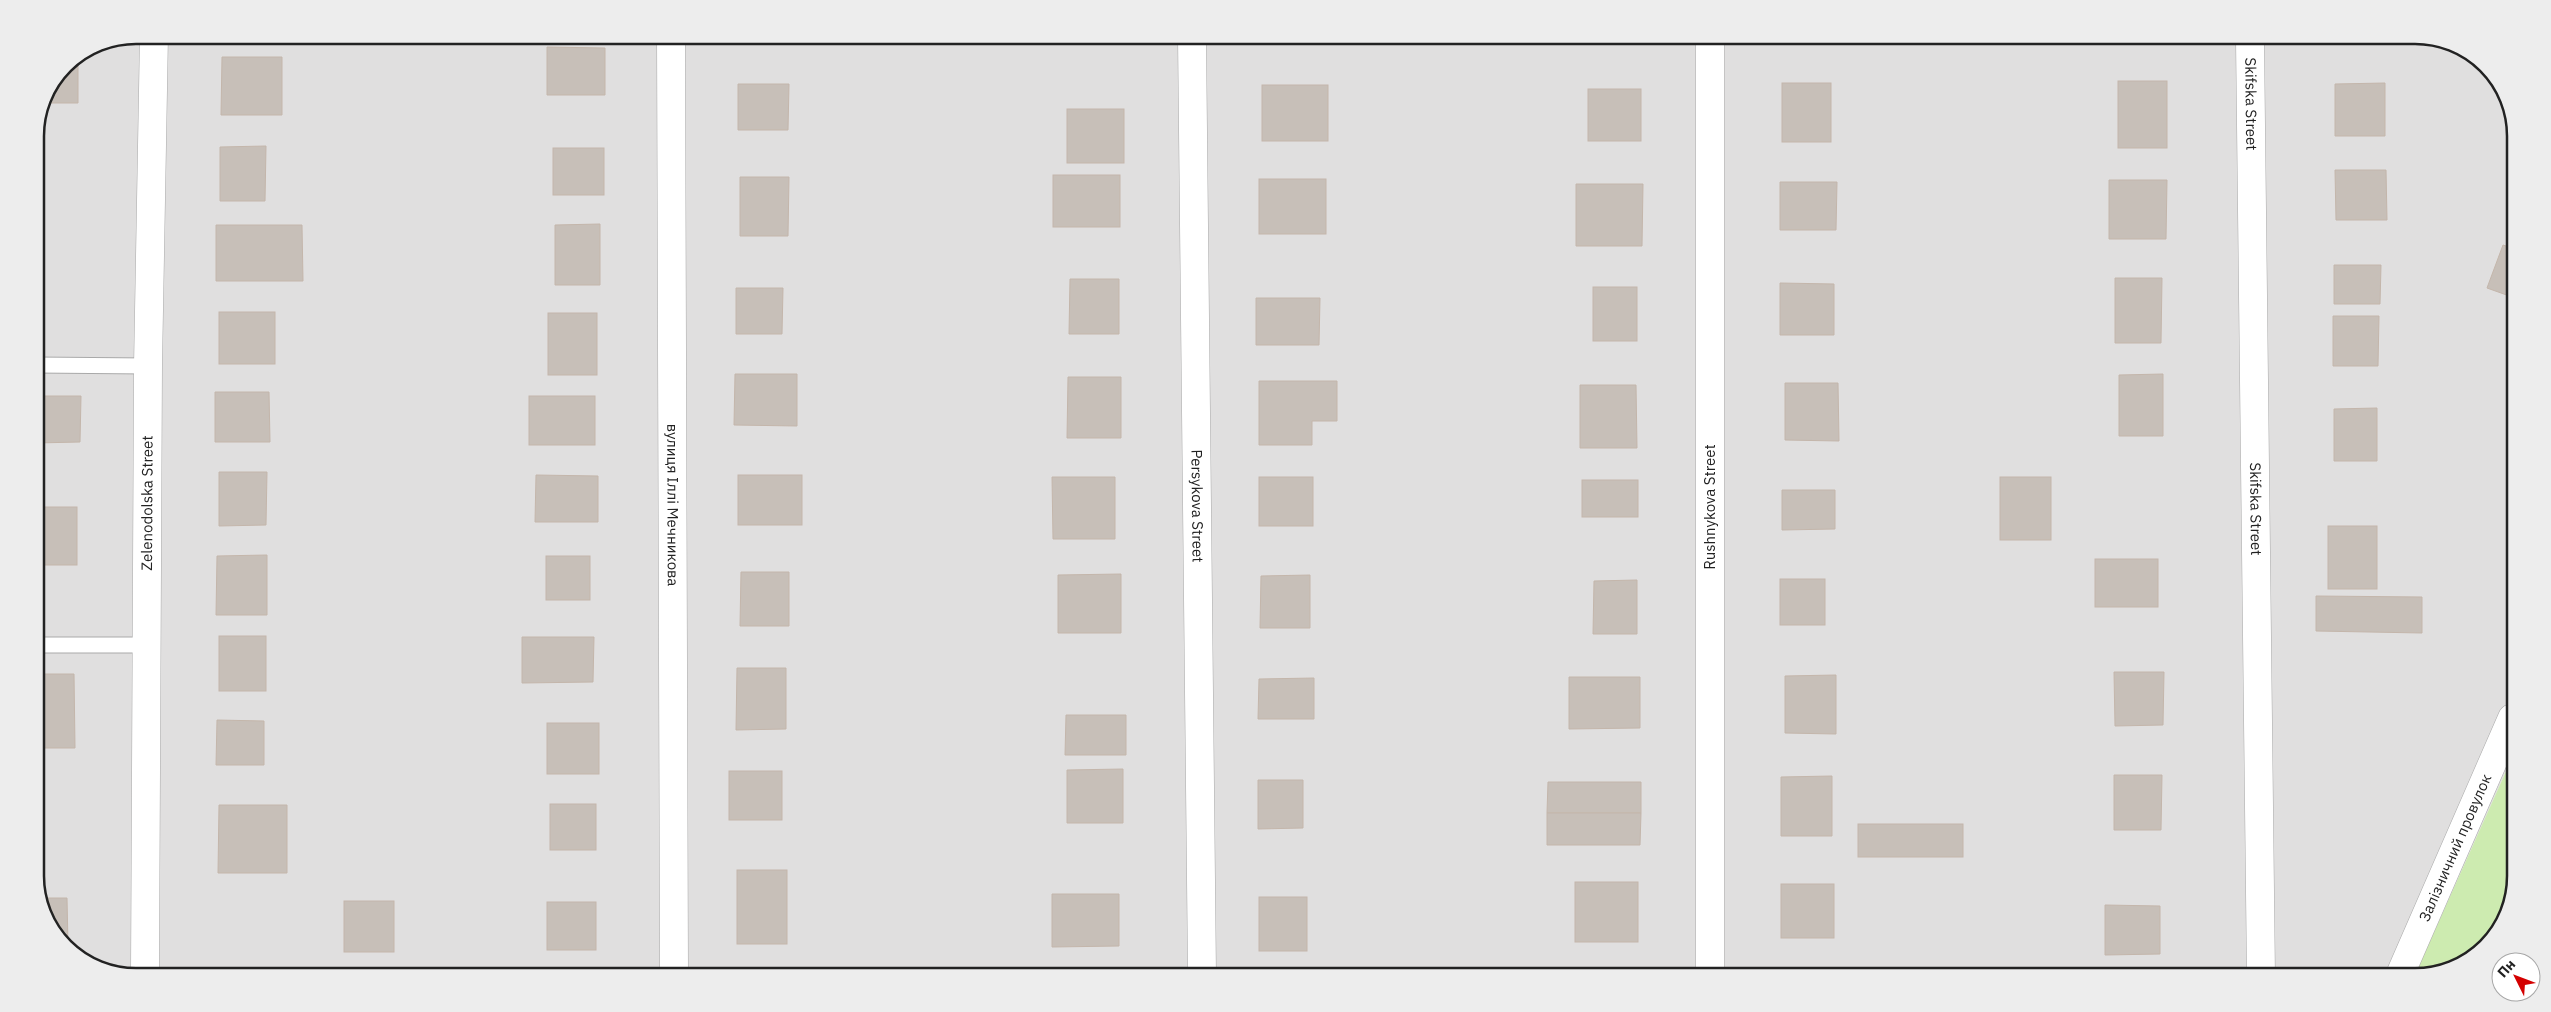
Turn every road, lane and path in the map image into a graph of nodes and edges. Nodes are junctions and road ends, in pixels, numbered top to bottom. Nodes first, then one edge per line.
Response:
1 (154, 44) edge
2 (671, 44) edge
3 (1192, 44) edge
4 (1710, 44) edge
5 (2250, 44) edge
6 (44, 365) edge
7 (148, 366) junction
8 (44, 645) edge
9 (147, 645) junction
10 (2507, 729) edge
11 (145, 968) edge
12 (674, 968) edge
13 (1202, 968) edge
14 (1710, 968) edge
15 (2260, 968) edge
16 (2403, 968) edge

1 - 7 street, Zelenodolska Street
2 - 12 street, вулиця Іллі Мечникова
3 - 13 street, Persykova Street
4 - 14 street, Rushnykova Street
5 - 15 street, Skifska Street
6 - 7 lane
7 - 9 street, Zelenodolska Street
8 - 9 lane
9 - 11 street, Zelenodolska Street
10 - 16 street, Залізничний провулок

